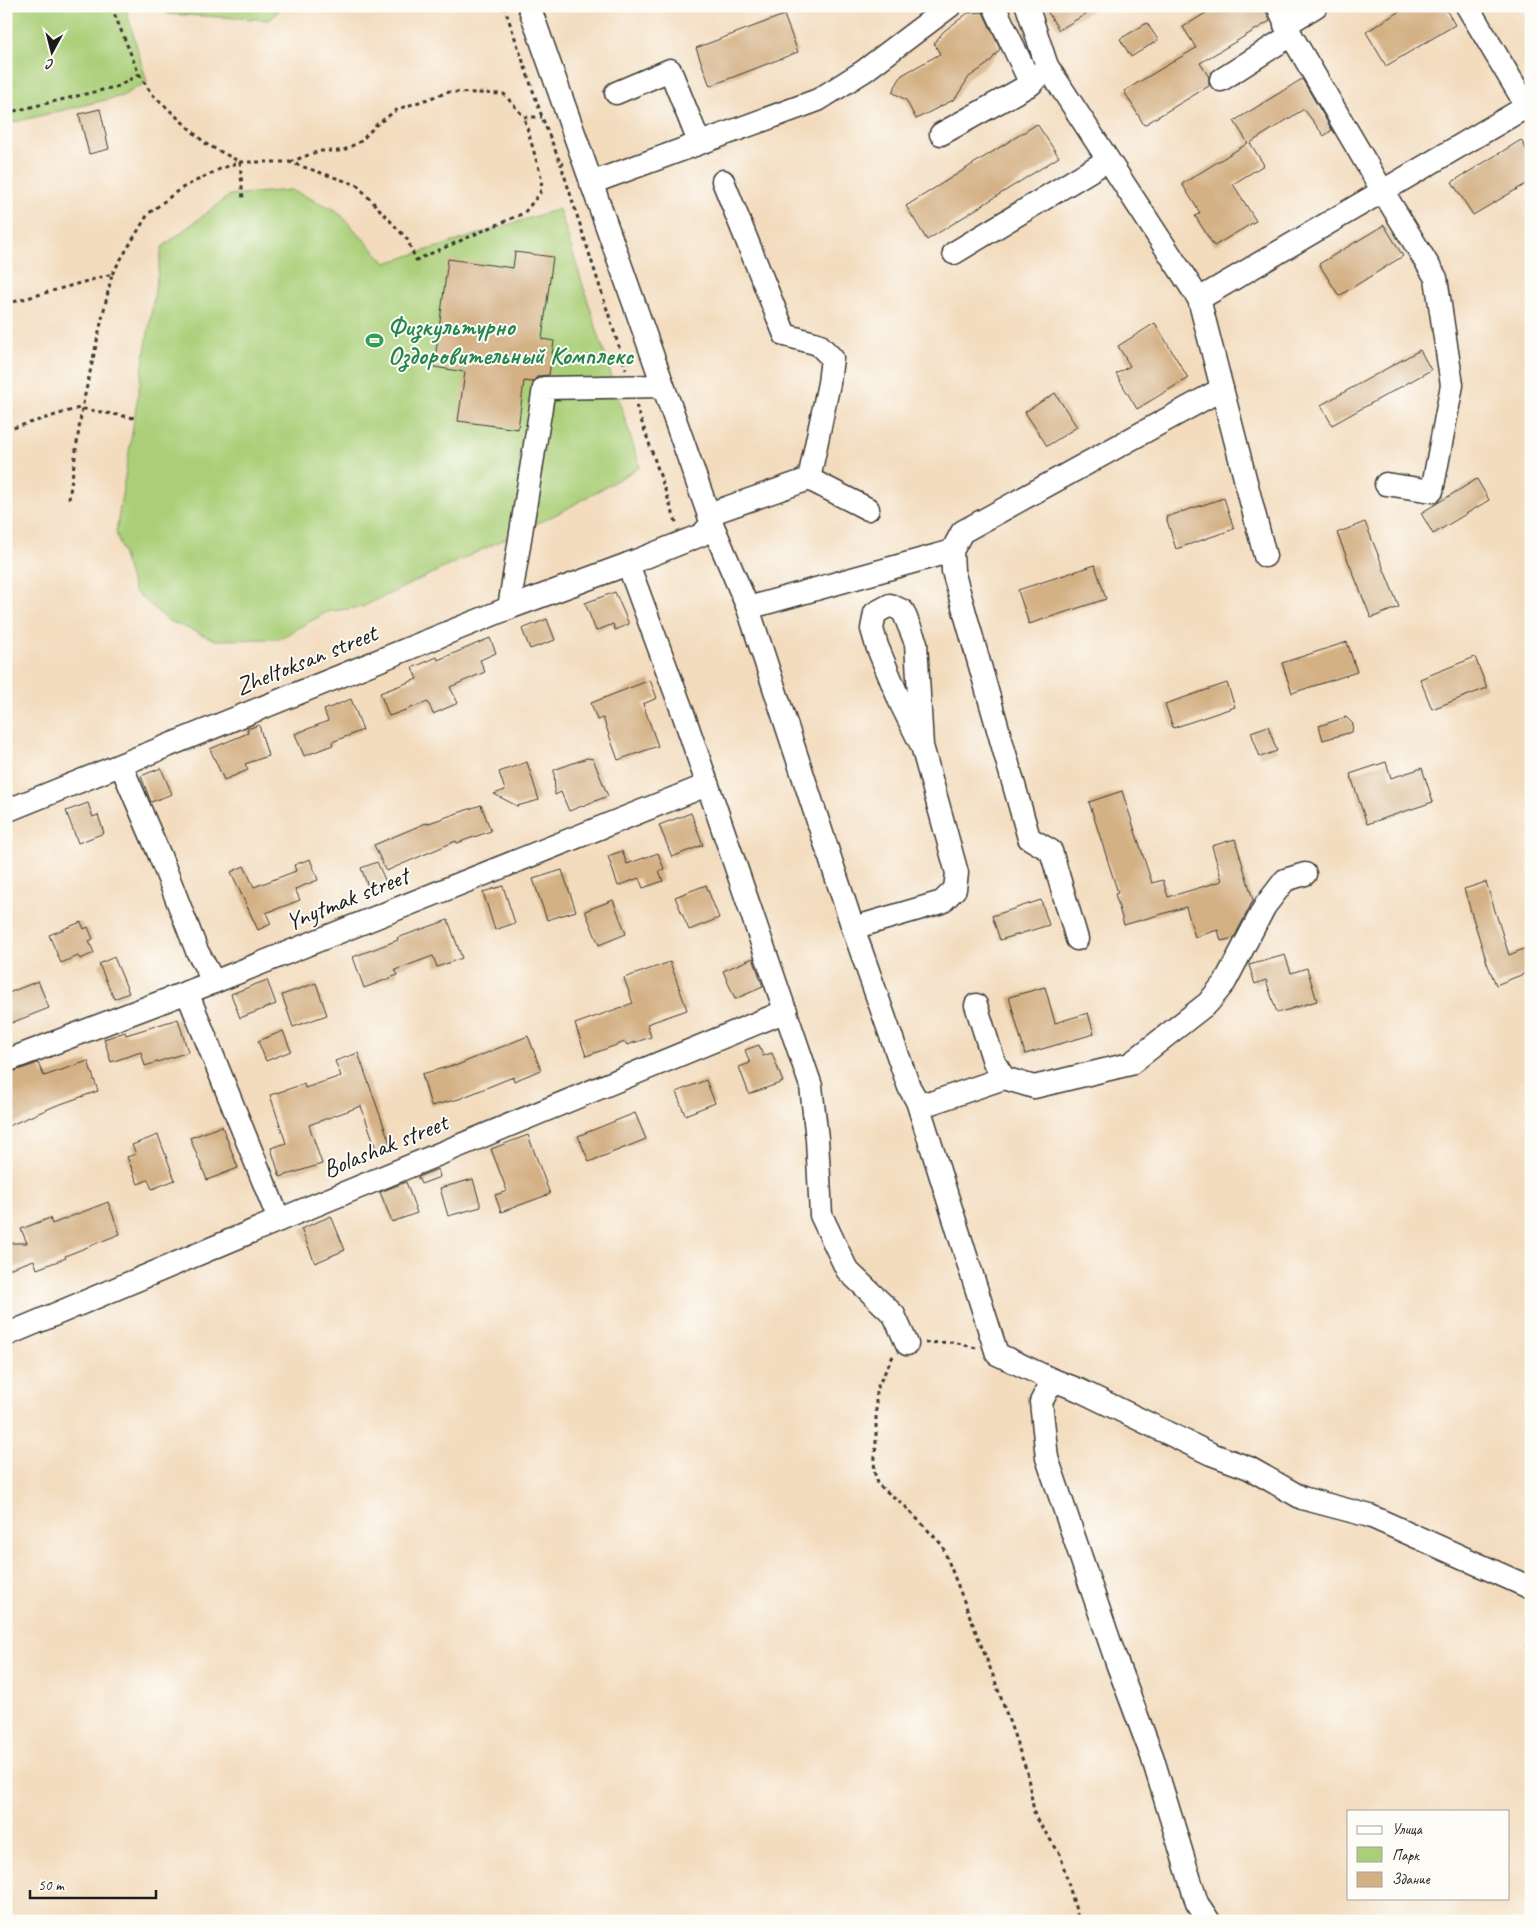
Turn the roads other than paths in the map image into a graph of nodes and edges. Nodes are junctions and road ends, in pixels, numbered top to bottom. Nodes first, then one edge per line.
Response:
1 (529, 6) edge
2 (950, 6) edge
3 (994, 6) edge
4 (1027, 6) edge
5 (1316, 6) edge
6 (1467, 6) edge
7 (1285, 22) edge
8 (1047, 66) junction
9 (1221, 80) dead end
10 (1031, 84) junction
11 (616, 93) dead end
12 (1529, 107) edge
13 (941, 134) dead end
14 (699, 142) junction
15 (1108, 160) junction
16 (723, 181) dead end
17 (591, 183) junction
18 (1382, 190) junction
19 (954, 253) dead end
20 (1199, 299) junction
21 (663, 386) junction
22 (1222, 389) junction
23 (809, 479) junction
24 (1386, 484) dead end
25 (868, 509) dead end
26 (710, 519) junction
27 (952, 551) junction
28 (1265, 556) dead end
29 (628, 564) junction
30 (509, 608) junction
31 (748, 608) junction
32 (922, 746) junction
33 (121, 764) junction
34 (707, 785) junction
35 (6, 812) edge
36 (1305, 874) dead end
37 (854, 928) junction
38 (1077, 939) dead end
39 (214, 982) junction
40 (187, 992) junction
41 (976, 1005) dead end
42 (786, 1011) junction
43 (6, 1061) edge
44 (1004, 1078) junction
45 (917, 1101) junction
46 (278, 1220) junction
47 (6, 1335) edge
48 (907, 1344) road end
49 (1053, 1380) junction
50 (1531, 1588) edge
51 (1209, 1921) edge

1 - 17 street
2 - 14 street
3 - 10 street
4 - 8 street
5 - 7 street
6 - 12 street
7 - 9 street
7 - 18 street
8 - 10 street
8 - 15 street
10 - 13 street
11 - 14 street
12 - 18 street
14 - 17 street
15 - 19 street
15 - 20 street
16 - 23 street
17 - 21 street
18 - 20 street
18 - 24 street
20 - 22 street
21 - 26 street
21 - 30 street
22 - 27 street
22 - 28 street
23 - 25 street
23 - 26 street, Zheltoksan street
26 - 29 street, Zheltoksan street
26 - 31 street
27 - 31 street
27 - 38 street
29 - 30 street, Zheltoksan street
29 - 34 street
30 - 33 street, Zheltoksan street
31 - 37 street
32 - 32 street
32 - 37 street
33 - 35 street, Zheltoksan street
33 - 39 street
34 - 39 street, Ynytmak street
34 - 42 street
36 - 44 street
37 - 45 street
39 - 40 street, Ynytmak street
40 - 43 street, Ynytmak street
40 - 46 street
41 - 44 street
42 - 46 street, Bolashak street
42 - 48 street
44 - 45 street
45 - 49 street
46 - 47 street, Bolashak street
49 - 50 street
49 - 51 street

